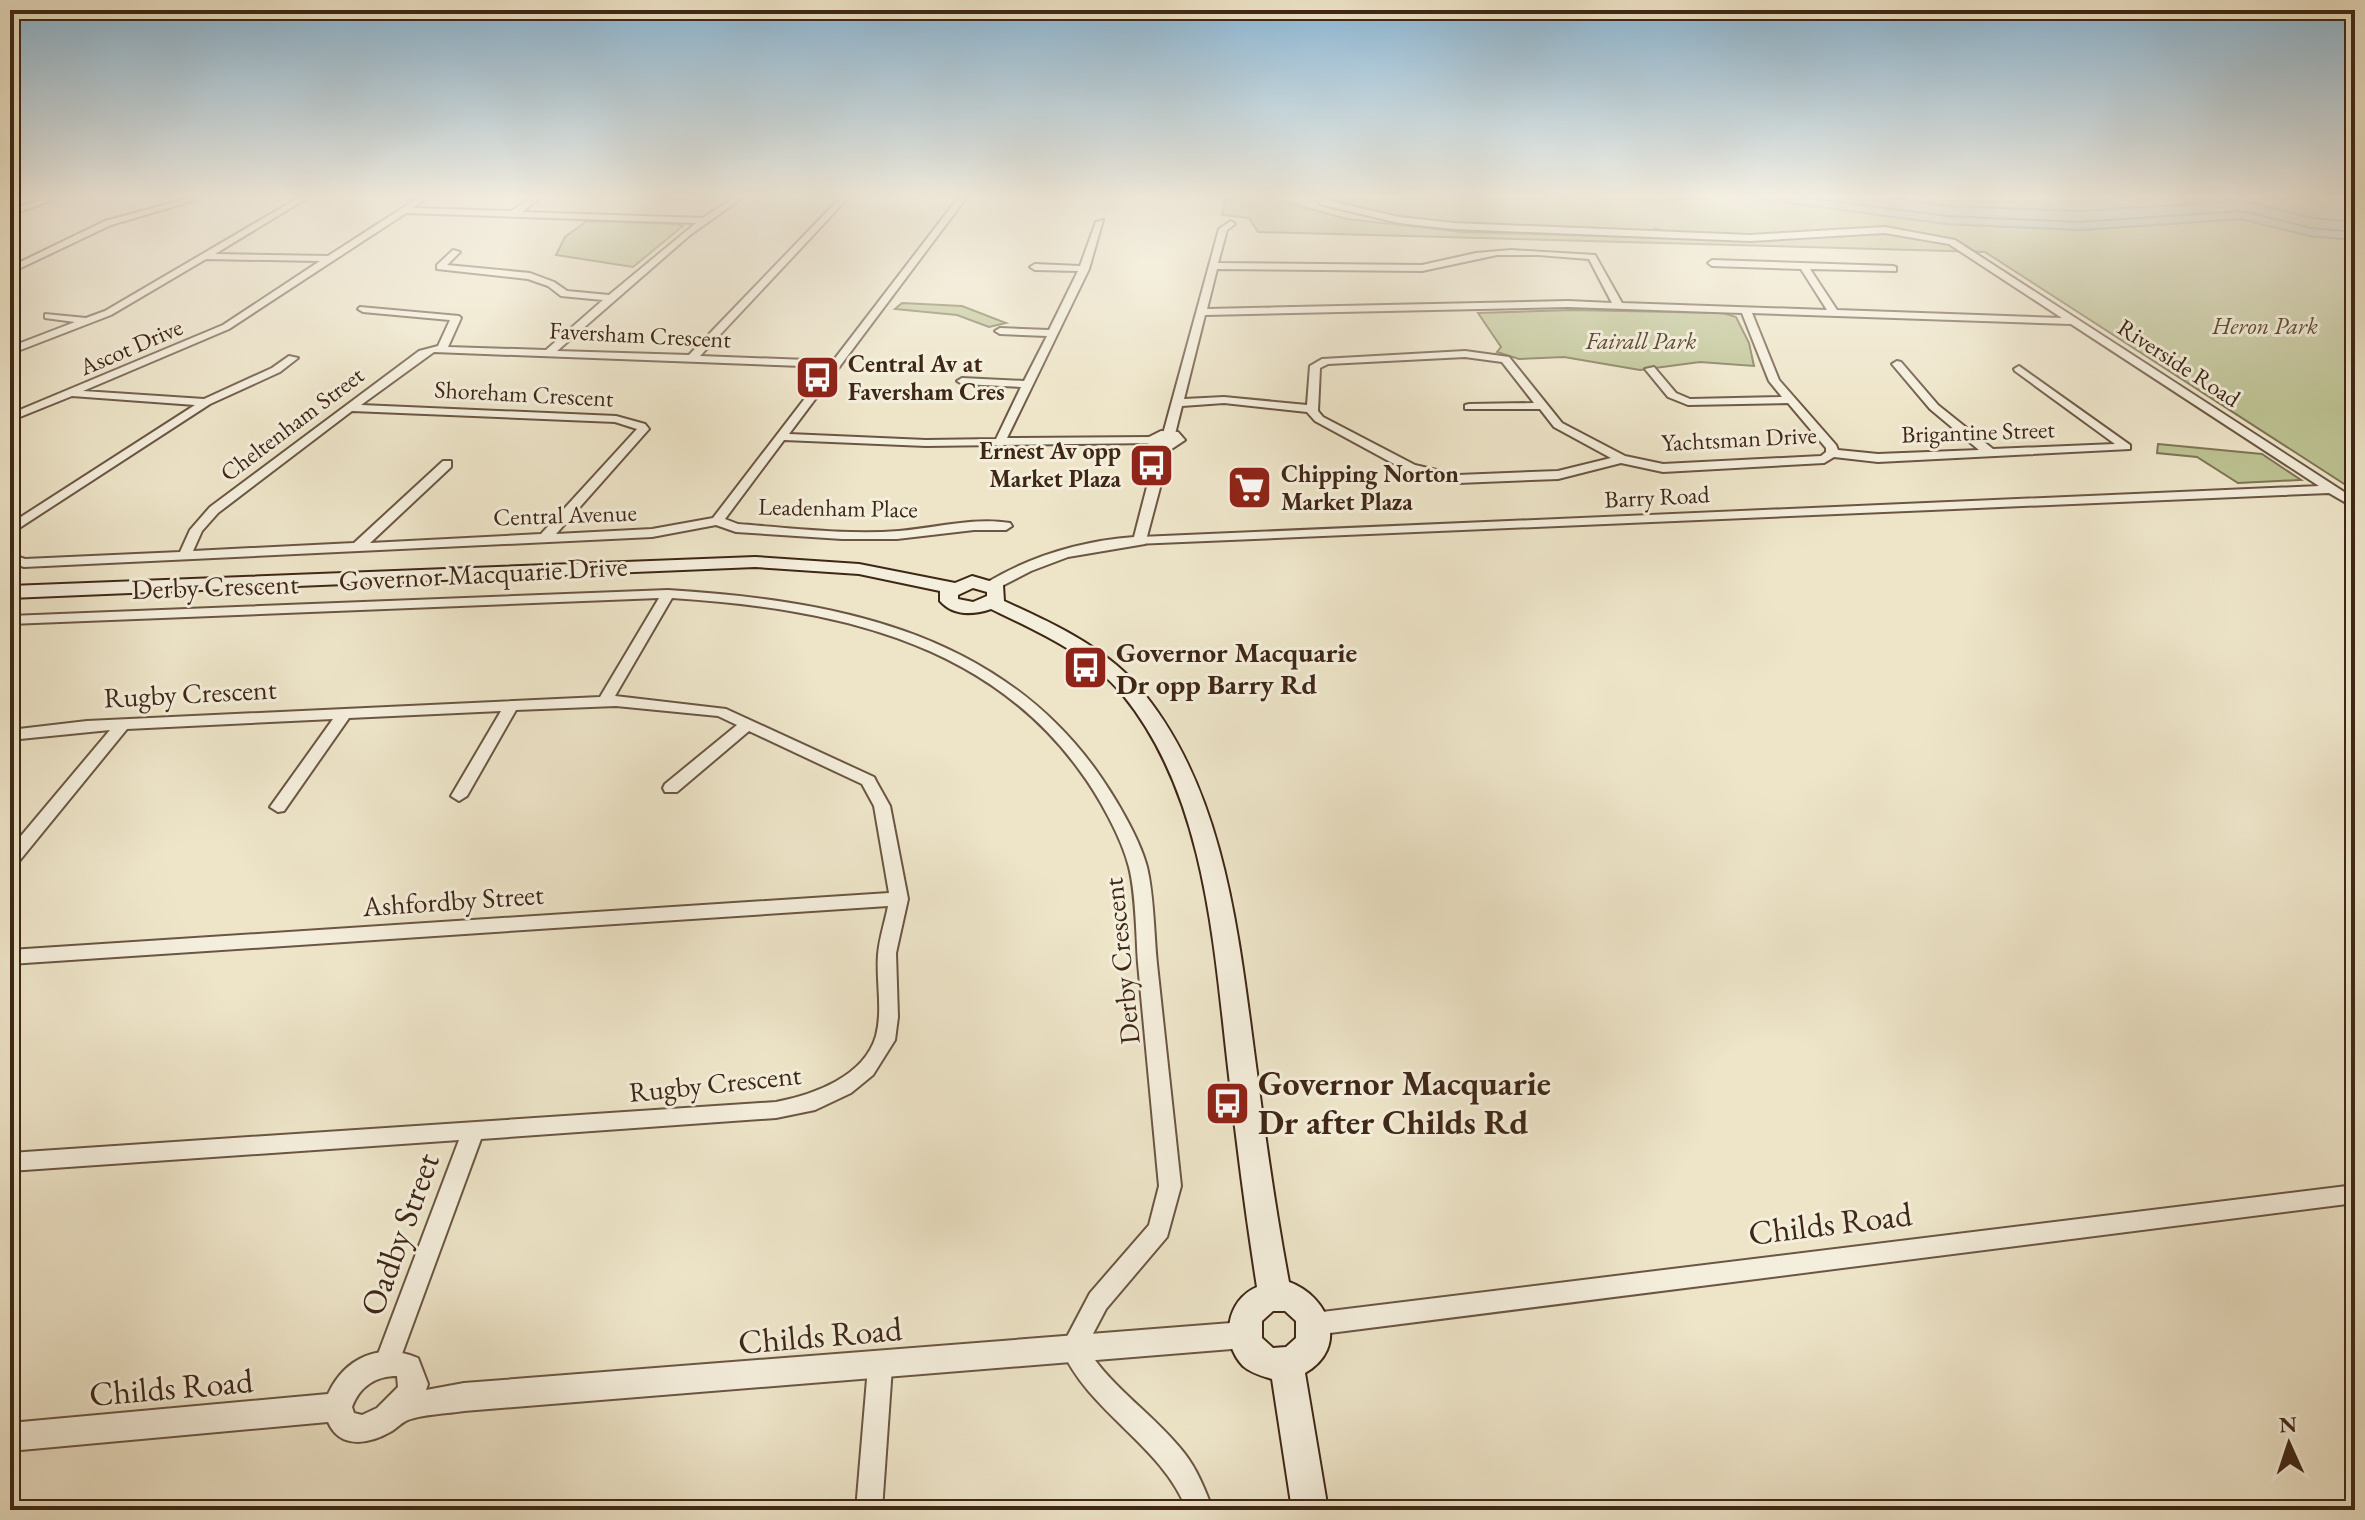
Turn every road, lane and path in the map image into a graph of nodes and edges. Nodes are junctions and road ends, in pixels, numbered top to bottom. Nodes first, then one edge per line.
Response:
1 (182, 269) edge
2 (315, 269) edge
3 (459, 269) edge
4 (646, 269) edge
5 (777, 269) edge
6 (908, 269) edge
7 (1084, 269) edge
8 (1213, 269) edge
9 (1601, 269) edge
10 (1806, 269) edge
11 (1996, 269) edge
12 (611, 298) junction
13 (1618, 305) junction
14 (363, 309) dead end
15 (1746, 311) junction
16 (1202, 312) junction
17 (1833, 312) junction
18 (48, 316) dead end
19 (89, 321) junction
20 (2075, 322) junction
21 (1000, 331) dead end
22 (1051, 333) junction
23 (443, 347) junction
24 (10, 351) edge
25 (550, 351) junction
26 (293, 358) dead end
27 (692, 358) junction
28 (836, 364) junction
29 (1897, 364) dead end
30 (1650, 369) dead end
31 (2019, 369) dead end
32 (962, 381) dead end
33 (1027, 384) junction
34 (72, 393) junction
35 (1179, 397) junction
36 (1789, 400) junction
37 (206, 402) junction
38 (1312, 404) junction
39 (1541, 406) junction
40 (1469, 407) dead end
41 (350, 408) junction
42 (10, 418) edge
43 (783, 437) junction
44 (1162, 440) junction
45 (1000, 442) junction
46 (1832, 453) junction
47 (1990, 453) junction
48 (1621, 459) junction
49 (447, 464) dead end
50 (2332, 489) junction
51 (2355, 504) edge
52 (717, 521) junction
53 (1006, 526) dead end
54 (10, 530) edge
55 (546, 537) junction
56 (1140, 541) junction
57 (358, 547) junction
58 (185, 555) junction
59 (10, 558) edge
60 (10, 592) edge
61 (668, 594) junction
62 (991, 594) junction
63 (10, 620) edge
64 (605, 701) junction
65 (510, 708) junction
66 (344, 714) junction
67 (748, 724) junction
68 (122, 725) junction
69 (10, 735) edge
70 (671, 788) dead end
71 (459, 796) dead end
72 (278, 807) dead end
73 (10, 861) edge
74 (899, 899) junction
75 (10, 957) edge
76 (474, 1130) junction
77 (10, 1162) edge
78 (2355, 1194) edge
79 (1275, 1297) junction
80 (1314, 1324) junction
81 (1244, 1335) junction
82 (1073, 1348) junction
83 (387, 1362) junction
84 (1286, 1363) junction
85 (880, 1367) junction
86 (338, 1407) junction
87 (403, 1407) junction
88 (10, 1437) edge
89 (869, 1510) edge
90 (1200, 1510) edge
91 (1310, 1510) edge

1 - 19 street
2 - 34 street, Ascot Drive
3 - 12 street
4 - 12 street
5 - 27 street
6 - 28 street
7 - 22 street
8 - 16 street
9 - 13 street
10 - 17 street
11 - 20 street, Riverside Road
12 - 25 street
13 - 15 street
13 - 16 street
14 - 23 street
15 - 17 street
15 - 36 street, Yachtsman Drive
16 - 35 street
17 - 20 street
18 - 19 street
19 - 24 street
20 - 50 street, Riverside Road
21 - 22 street
22 - 33 street
23 - 25 street, Faversham Crescent
23 - 41 street, Cheltenham Street
25 - 27 street, Faversham Crescent
26 - 37 street
27 - 28 street, Faversham Crescent
28 - 43 street
29 - 47 street
30 - 36 street
31 - 47 street, Brigantine Street
32 - 33 street
33 - 45 street
34 - 37 street
34 - 42 street, Ascot Drive
35 - 38 street
35 - 44 street
36 - 46 street, Yachtsman Drive
37 - 54 street
38 - 39 street, Yachtsman Drive
38 - 48 street, Yachtsman Drive
39 - 40 street
39 - 48 street, Yachtsman Drive
41 - 55 street, Shoreham Crescent
41 - 58 street, Cheltenham Street
43 - 45 street
43 - 52 street
44 - 45 street
44 - 56 street
46 - 47 street, Brigantine Street
46 - 48 street, Yachtsman Drive
49 - 57 street
50 - 51 street, Riverside Road
50 - 56 street, Barry Road
52 - 53 street, Leadenham Place
52 - 55 street, Central Avenue
55 - 57 street, Central Avenue
56 - 62 street, Barry Road
57 - 58 street, Central Avenue
58 - 59 street, Central Avenue
60 - 62 main road, Governor Macquarie Drive
61 - 63 street, Derby Crescent
61 - 64 street
61 - 82 street, Derby Crescent
62 - 79 main road
64 - 65 street, Rugby Crescent
64 - 67 street, Rugby Crescent
65 - 66 street, Rugby Crescent
65 - 71 street
66 - 68 street, Rugby Crescent
66 - 72 street
67 - 70 street
67 - 74 street, Rugby Crescent
68 - 69 street, Rugby Crescent
68 - 73 street
74 - 75 street, Ashfordby Street
74 - 76 street, Rugby Crescent
76 - 77 street, Rugby Crescent
76 - 83 street, Oadby Street
78 - 80 street, Childs Road
79 - 80 main road
79 - 81 main road
80 - 84 main road
81 - 82 street, Childs Road
81 - 84 main road
82 - 85 street, Childs Road
82 - 90 street
83 - 86 street
83 - 87 street
84 - 91 main road
85 - 87 street, Childs Road
85 - 89 street
86 - 87 street
86 - 88 street, Childs Road

